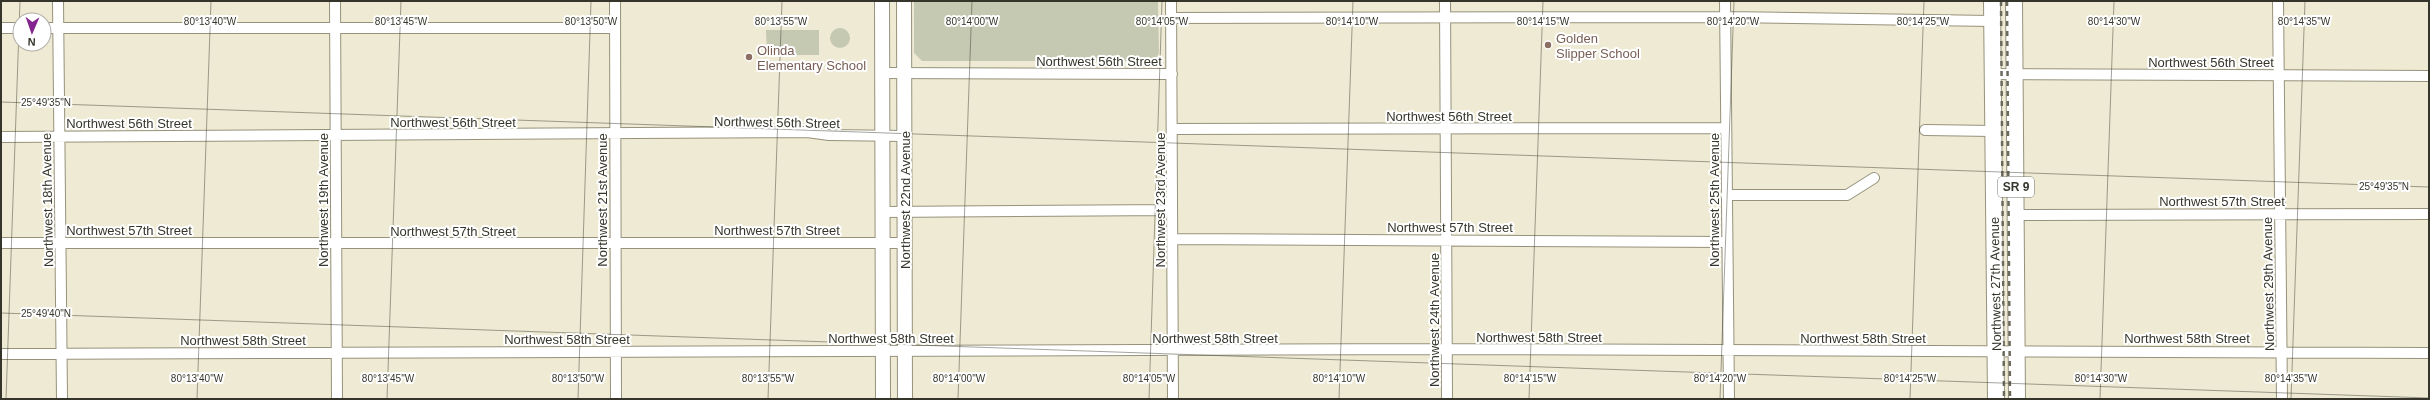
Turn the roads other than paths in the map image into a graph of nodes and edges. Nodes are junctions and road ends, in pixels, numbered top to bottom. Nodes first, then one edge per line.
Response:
1 (58, 1) edge
2 (335, 1) edge
3 (615, 1) edge
4 (882, 1) edge
5 (904, 1) edge
6 (1171, 1) edge
7 (1445, 1) edge
8 (1725, 1) edge
9 (1992, 1) edge
10 (2014, 1) edge
11 (2278, 1) edge
12 (1725, 17) junction
13 (1171, 18) junction
14 (1445, 18) junction
15 (1992, 21) junction
16 (1, 28) edge
17 (12, 28) edge
18 (52, 28) edge
19 (58, 28) junction
20 (335, 28) junction
21 (615, 28) junction
22 (882, 73) junction
23 (905, 74) junction
24 (1172, 74) junction
25 (1992, 74) junction
26 (2015, 74) junction
27 (2279, 75) junction
28 (2429, 76) edge
29 (1726, 128) junction
30 (1172, 129) junction
31 (1446, 130) junction
32 (1925, 130) dead end
33 (1993, 131) junction
34 (615, 135) junction
35 (1, 136) edge
36 (58, 136) junction
37 (336, 136) junction
38 (882, 136) junction
39 (905, 136) junction
40 (1874, 178) dead end
41 (1726, 195) junction
42 (1172, 210) junction
43 (905, 211) junction
44 (882, 212) junction
45 (2280, 214) junction
46 (2429, 214) edge
47 (2016, 215) junction
48 (1173, 239) junction
49 (1447, 240) junction
50 (61, 242) junction
51 (1727, 242) junction
52 (1, 243) edge
53 (615, 243) junction
54 (882, 243) junction
55 (905, 243) junction
56 (336, 244) junction
57 (1446, 349) junction
58 (905, 350) junction
59 (1995, 350) junction
60 (2017, 350) junction
61 (883, 351) junction
62 (1173, 351) junction
63 (1728, 351) junction
64 (336, 352) junction
65 (615, 352) junction
66 (2281, 352) junction
67 (2429, 353) edge
68 (1, 354) edge
69 (62, 354) junction
70 (62, 399) edge
71 (337, 399) edge
72 (616, 399) edge
73 (883, 399) edge
74 (905, 399) edge
75 (1173, 399) edge
76 (1447, 399) edge
77 (1729, 399) edge
78 (1996, 399) edge
79 (2017, 399) edge
80 (2282, 399) edge

1 - 19 street, Northwest 18th Avenue
2 - 20 street, Northwest 19th Avenue
3 - 21 street, Northwest 21st Avenue
4 - 22 main road, Northwest 22nd Avenue
5 - 23 main road, Northwest 22nd Avenue
6 - 13 street, Northwest 23rd Avenue
7 - 14 street, Northwest 24th Avenue
8 - 12 street, Northwest 25th Avenue
9 - 15 main road, Northwest 27th Avenue / SR 9
10 - 26 main road, Northwest 27th Avenue / SR 9
11 - 27 street, Northwest 29th Avenue
12 - 14 street
12 - 15 street
12 - 29 street, Northwest 25th Avenue
13 - 14 street
13 - 24 street, Northwest 23rd Avenue
14 - 31 street, Northwest 24th Avenue
15 - 25 main road, Northwest 27th Avenue / SR 9
16 - 17 street
18 - 19 street
19 - 20 street
19 - 36 street, Northwest 18th Avenue
20 - 21 street
20 - 37 street, Northwest 19th Avenue
21 - 34 street, Northwest 21st Avenue
22 - 23 street, Northwest 56th Street
22 - 38 main road, Northwest 22nd Avenue
23 - 24 street, Northwest 56th Street
23 - 39 main road, Northwest 22nd Avenue
24 - 30 street, Northwest 23rd Avenue
25 - 26 street, Northwest 56th Street
25 - 33 main road, Northwest 27th Avenue / SR 9
26 - 27 street, Northwest 56th Street
26 - 47 main road, Northwest 27th Avenue / SR 9
27 - 28 street, Northwest 56th Street
27 - 45 street, Northwest 29th Avenue
29 - 31 street, Northwest 56th Street
29 - 41 street, Northwest 25th Avenue
30 - 31 street, Northwest 56th Street
30 - 42 street, Northwest 23rd Avenue
31 - 49 street, Northwest 24th Avenue
32 - 33 street
33 - 59 main road, Northwest 27th Avenue / SR 9
34 - 37 street, Northwest 56th Street
34 - 38 street, Northwest 56th Street
34 - 53 street, Northwest 21st Avenue
35 - 36 street, Northwest 56th Street
36 - 37 street, Northwest 56th Street
36 - 50 street, Northwest 18th Avenue
37 - 56 street, Northwest 19th Avenue
38 - 39 street, Northwest 56th Street
38 - 44 main road, Northwest 22nd Avenue
39 - 43 main road, Northwest 22nd Avenue
40 - 41 street
41 - 51 street, Northwest 25th Avenue
42 - 43 street
42 - 48 street, Northwest 23rd Avenue
43 - 44 street
43 - 55 main road, Northwest 22nd Avenue
44 - 54 main road, Northwest 22nd Avenue
45 - 46 street, Northwest 57th Street
45 - 47 street, Northwest 57th Street
45 - 66 street, Northwest 29th Avenue
47 - 60 main road, Northwest 27th Avenue / SR 9
48 - 49 street, Northwest 57th Street
48 - 62 street, Northwest 23rd Avenue
49 - 51 street, Northwest 57th Street
49 - 57 street, Northwest 24th Avenue
50 - 52 street, Northwest 57th Street
50 - 56 street, Northwest 57th Street
50 - 69 street, Northwest 18th Avenue
51 - 63 street, Northwest 25th Avenue
53 - 54 street, Northwest 57th Street
53 - 56 street, Northwest 57th Street
53 - 65 street, Northwest 21st Avenue
54 - 55 street, Northwest 57th Street
54 - 61 main road, Northwest 22nd Avenue
55 - 58 main road, Northwest 22nd Avenue
56 - 64 street, Northwest 19th Avenue
57 - 62 street, Northwest 58th Street
57 - 63 street, Northwest 58th Street
57 - 76 street, Northwest 24th Avenue
58 - 61 street, Northwest 58th Street
58 - 62 street, Northwest 58th Street
58 - 74 main road, Northwest 22nd Avenue
59 - 60 street, Northwest 58th Street
59 - 63 street, Northwest 58th Street
59 - 78 main road, Northwest 27th Avenue / SR 9
60 - 66 street, Northwest 58th Street
60 - 79 main road, Northwest 27th Avenue / SR 9
61 - 65 street, Northwest 58th Street
61 - 73 main road, Northwest 22nd Avenue
62 - 75 street, Northwest 23rd Avenue
63 - 77 street, Northwest 25th Avenue
64 - 65 street, Northwest 58th Street
64 - 69 street, Northwest 58th Street
64 - 71 street, Northwest 19th Avenue
65 - 72 street, Northwest 21st Avenue
66 - 67 street, Northwest 58th Street
66 - 80 street, Northwest 29th Avenue
68 - 69 street, Northwest 58th Street
69 - 70 street, Northwest 18th Avenue

